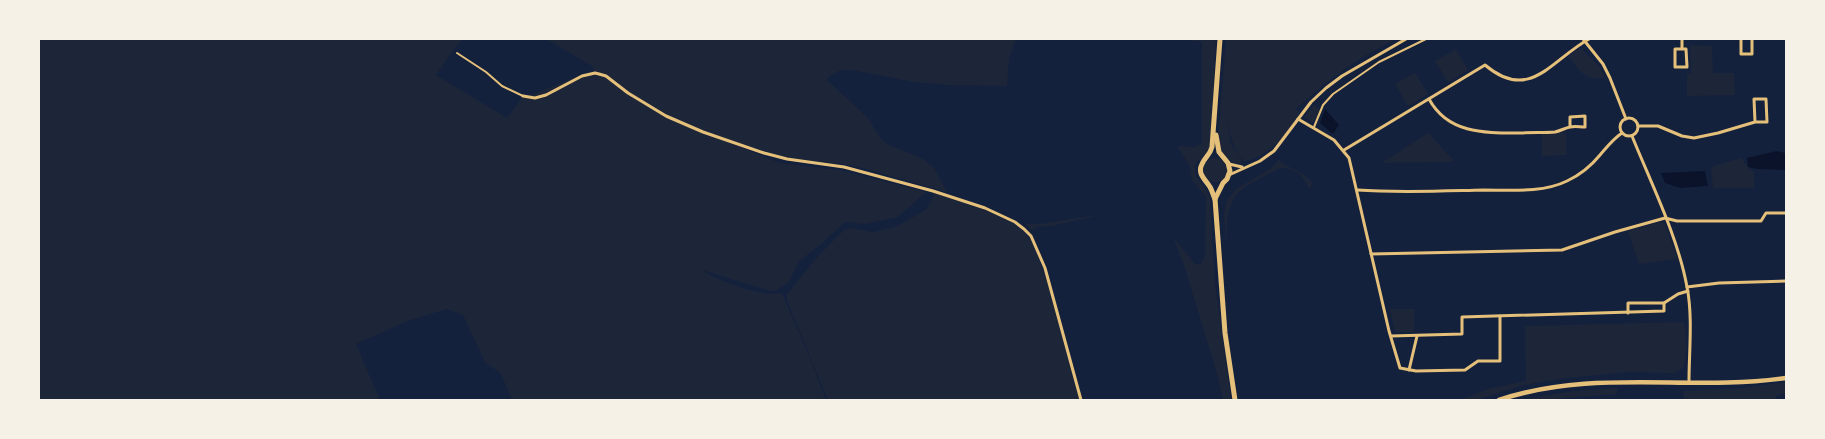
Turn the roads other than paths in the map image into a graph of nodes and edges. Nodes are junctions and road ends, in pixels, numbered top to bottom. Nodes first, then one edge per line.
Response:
1 (1220, 39) edge
2 (1406, 39) edge
3 (1426, 39) edge
4 (1589, 39) edge
5 (1682, 39) edge
6 (1741, 39) edge
7 (1752, 39) edge
8 (1583, 40) edge
9 (1682, 49) junction
10 (457, 53) dead end
11 (524, 96) joint
12 (1429, 99) junction
13 (1298, 119) junction
14 (1626, 119) junction
15 (1755, 122) junction
16 (1638, 126) junction
17 (1313, 127) junction
18 (1570, 127) junction
19 (1214, 129) junction
20 (1622, 133) junction
21 (1632, 136) junction
22 (1344, 150) junction
23 (1209, 157) junction
24 (1223, 158) junction
25 (1228, 163) junction
26 (1246, 167) junction
27 (1229, 175) junction
28 (1206, 182) junction
29 (1223, 183) junction
30 (1357, 190) junction
31 (1215, 199) junction
32 (1786, 213) edge
33 (1665, 218) junction
34 (1371, 254) junction
35 (1786, 281) edge
36 (1688, 289) junction
37 (1664, 303) junction
38 (1628, 312) junction
39 (1500, 316) junction
40 (1391, 336) junction
41 (1417, 336) junction
42 (1409, 370) junction
43 (1786, 378) edge
44 (1689, 382) junction
45 (1081, 400) edge
46 (1235, 400) edge
47 (1500, 400) edge

1 - 19 main road
2 - 13 street
3 - 17 lane
4 - 8 street
5 - 9 street
6 - 7 street
8 - 12 street
8 - 14 street
9 - 9 street
10 - 11 lane
11 - 45 street
12 - 18 street
12 - 22 street
13 - 17 street
13 - 26 street
14 - 16 street
14 - 20 street
15 - 15 street
15 - 16 street
16 - 21 street
17 - 22 street
18 - 18 street
19 - 23 main road
19 - 24 main road
20 - 21 street
20 - 30 street
21 - 33 street
22 - 30 street
23 - 24 main road
23 - 28 main road
24 - 25 main road
25 - 26 street
25 - 27 main road
26 - 27 street
27 - 29 main road
28 - 29 main road
28 - 31 main road
29 - 31 main road
30 - 34 street
31 - 46 main road
32 - 33 street
33 - 34 street
33 - 36 street
34 - 40 street
35 - 36 street
36 - 37 street
36 - 44 street
37 - 38 street
37 - 38 street
38 - 39 street
39 - 41 street
39 - 42 street
40 - 41 street
40 - 42 street
41 - 42 street
43 - 44 street
44 - 47 street

